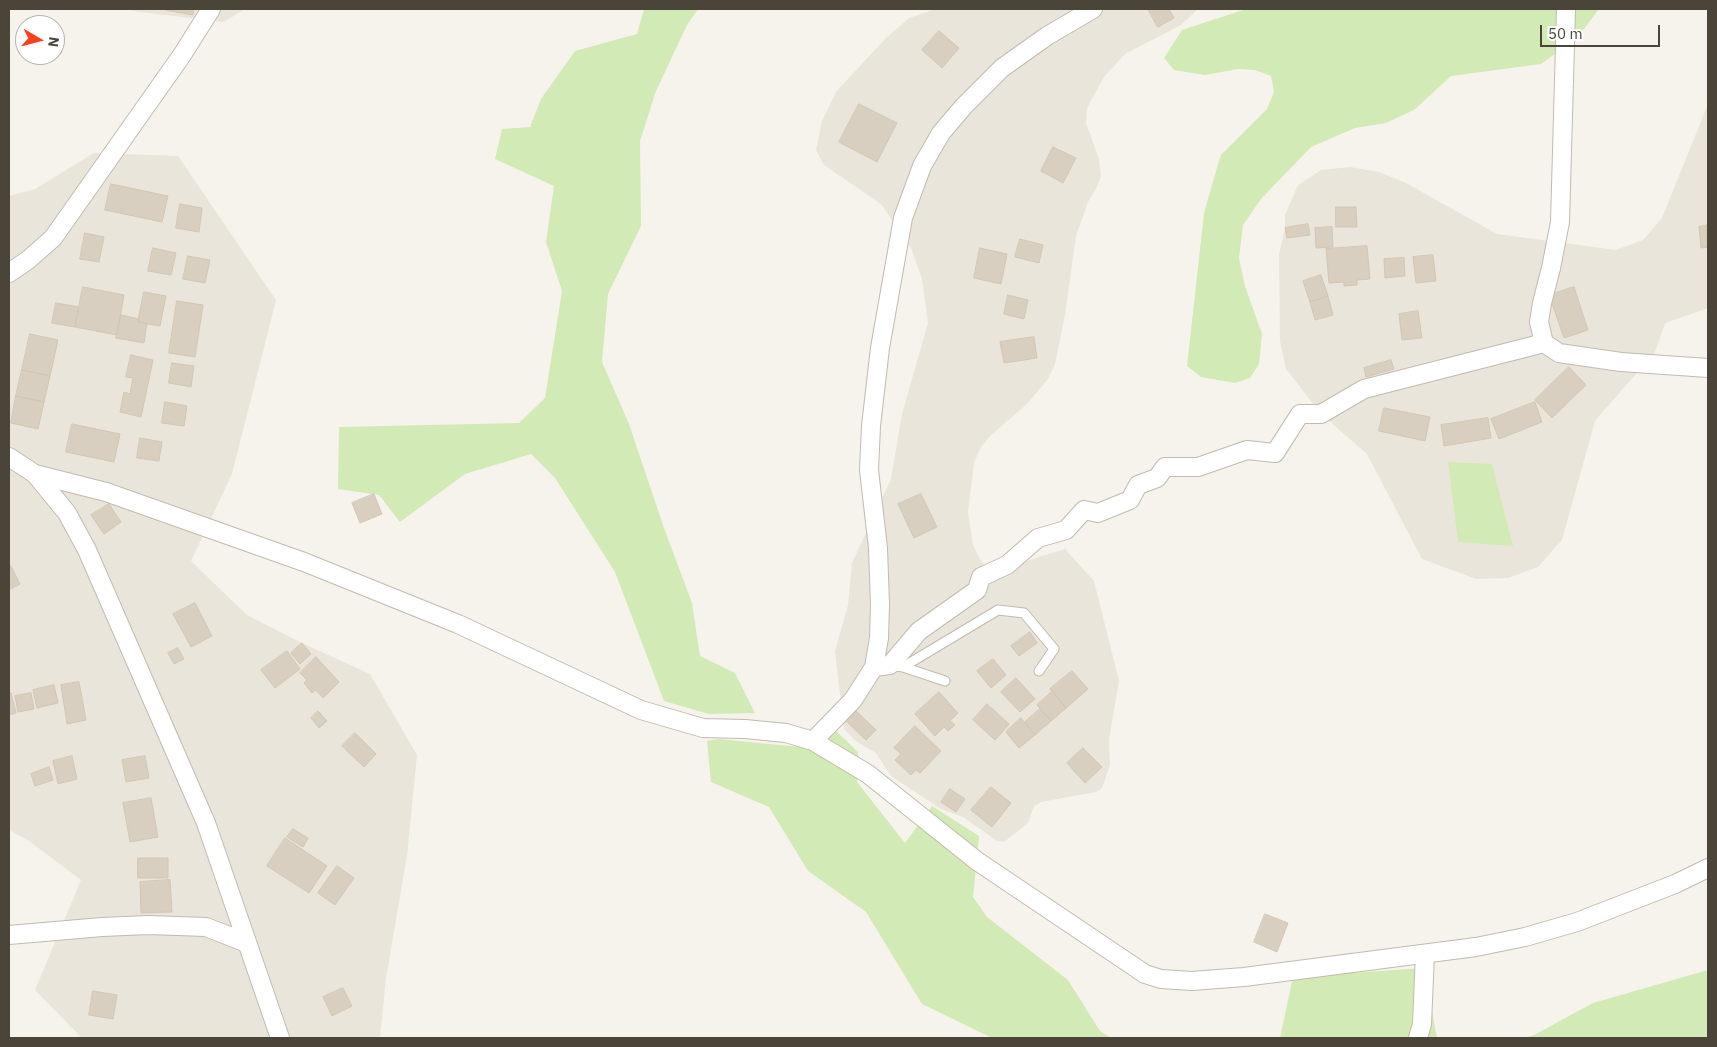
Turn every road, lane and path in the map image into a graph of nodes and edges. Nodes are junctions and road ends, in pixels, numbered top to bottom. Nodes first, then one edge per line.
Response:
1 (212, 9) edge
2 (1093, 9) edge
3 (1566, 9) edge
4 (9, 273) edge
5 (1544, 343) junction
6 (1708, 368) edge
7 (9, 458) edge
8 (35, 474) junction
9 (889, 666) junction
10 (1039, 671) dead end
11 (945, 681) dead end
12 (813, 741) junction
13 (1708, 868) edge
14 (9, 935) edge
15 (246, 943) junction
16 (1425, 954) junction
17 (280, 1038) edge
18 (1418, 1038) edge

1 - 4 street
2 - 9 street
3 - 5 street
5 - 6 street
5 - 9 street
7 - 8 street
8 - 12 street
8 - 15 street
9 - 10 lane
9 - 11 lane
9 - 12 street
12 - 16 street
13 - 16 street
14 - 15 street
15 - 17 street
16 - 18 street

